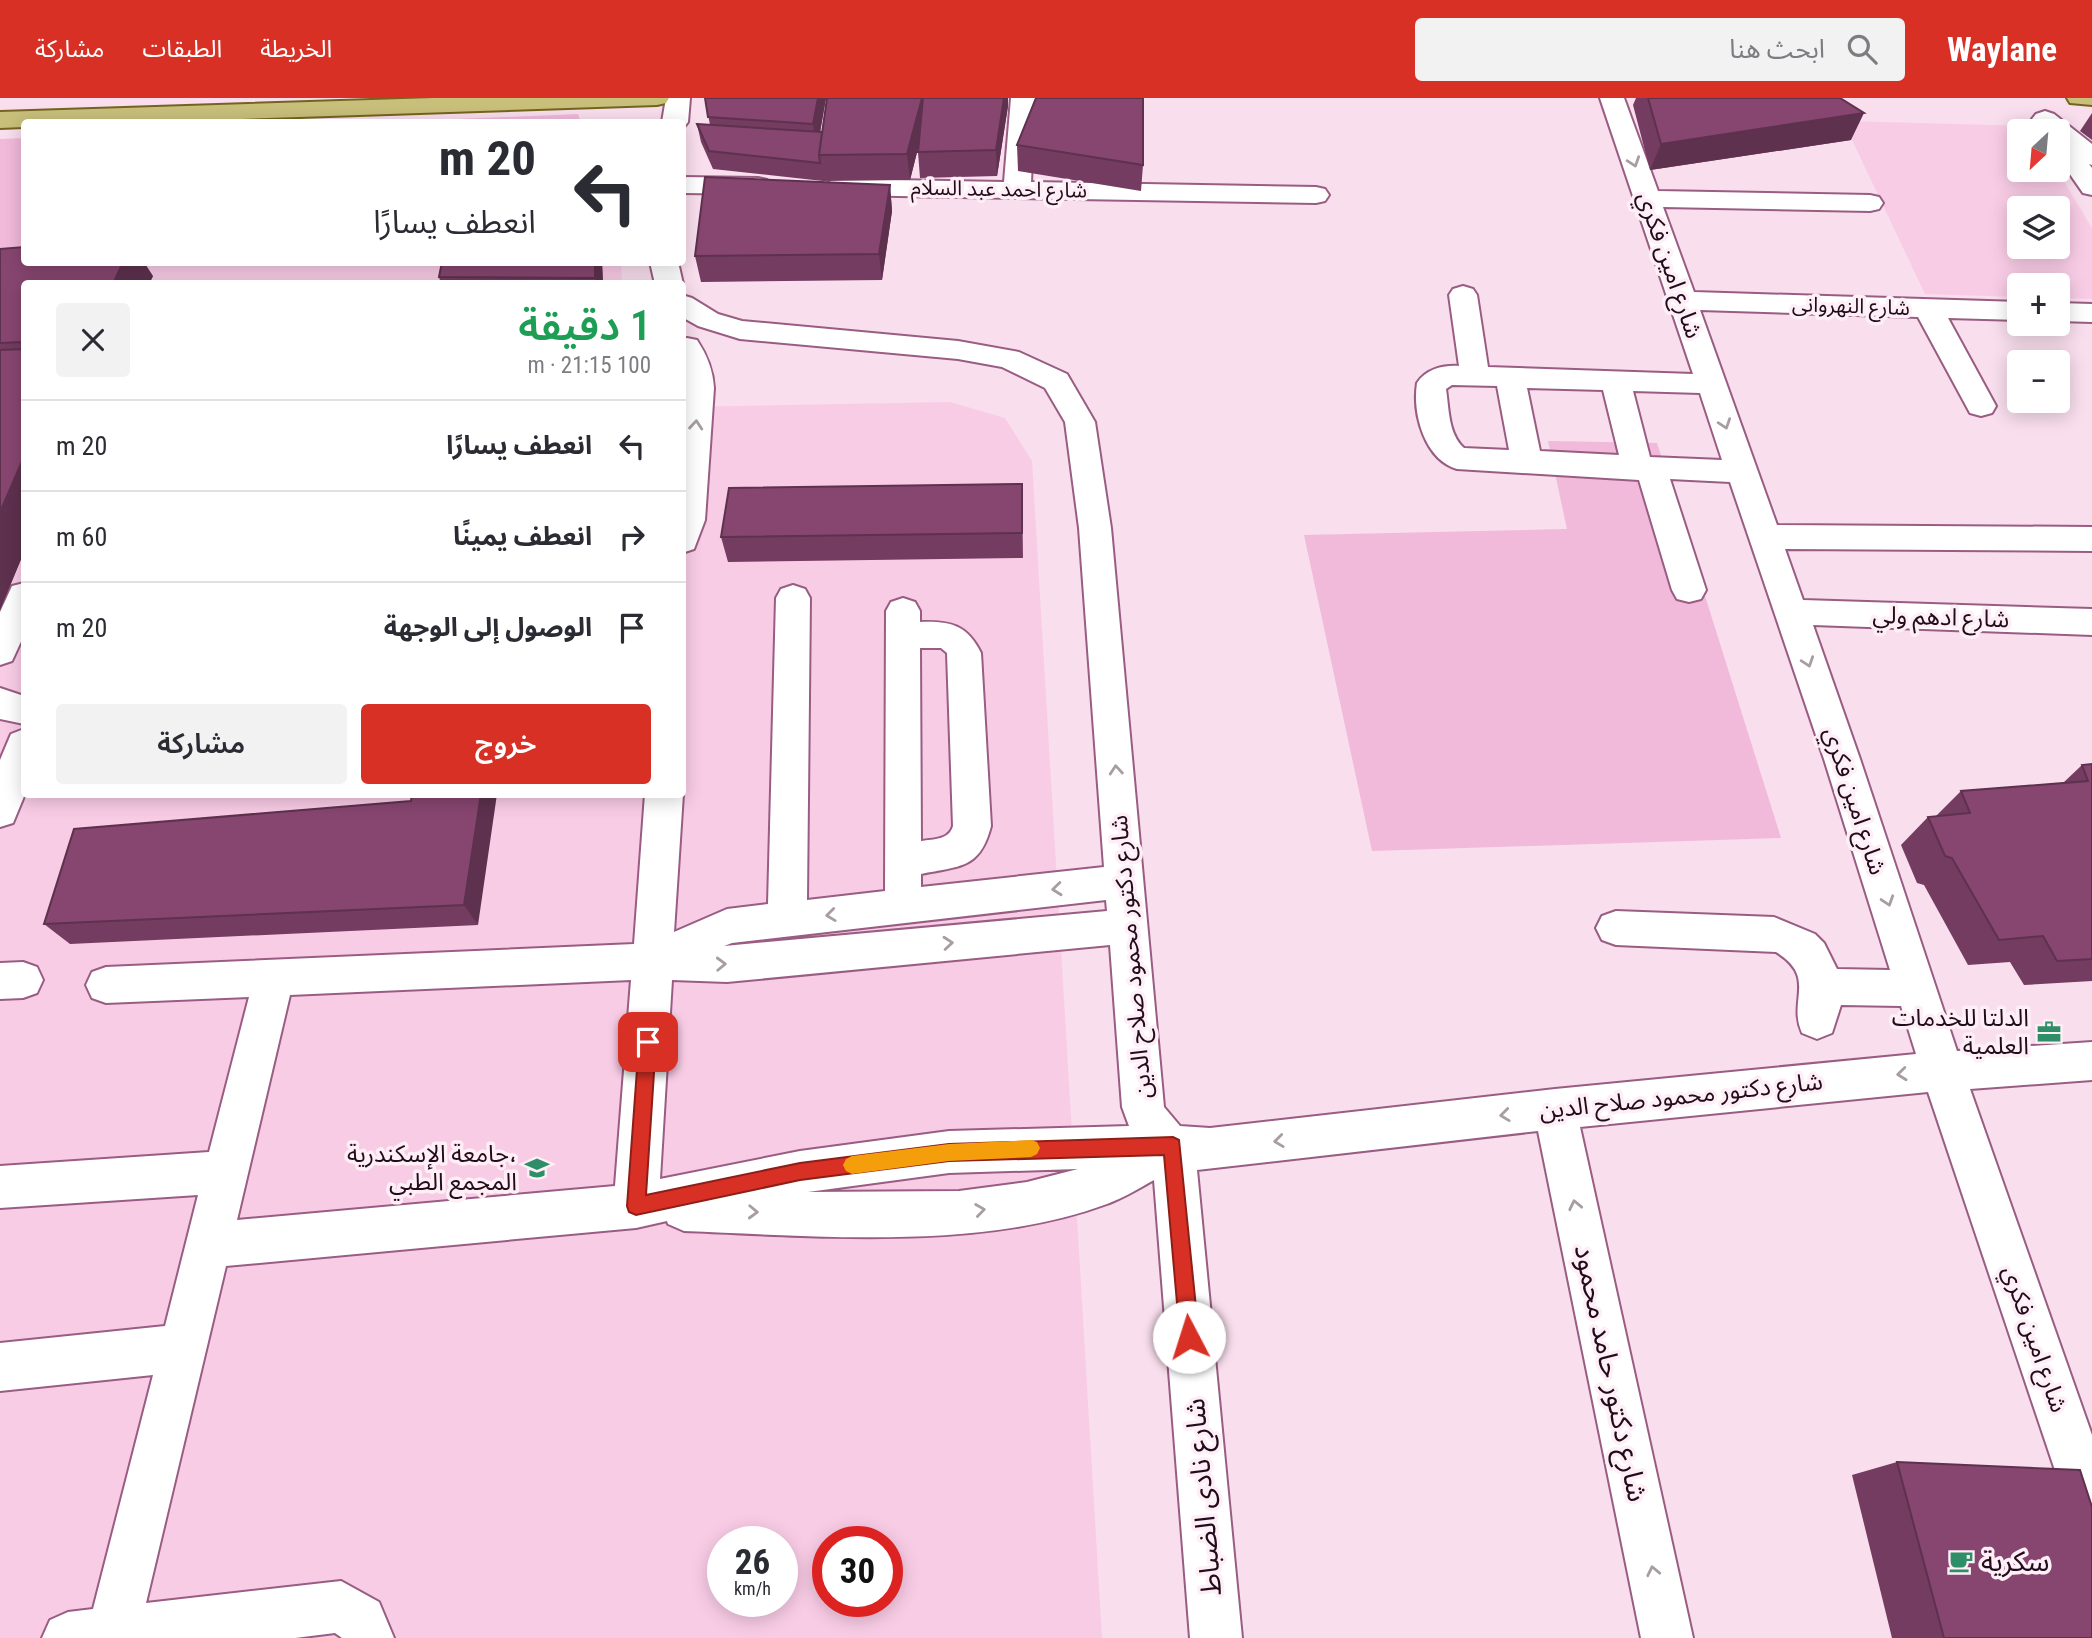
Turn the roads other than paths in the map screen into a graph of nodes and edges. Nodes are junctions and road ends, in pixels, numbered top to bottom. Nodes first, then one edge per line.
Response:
1 (657, 98) edge
2 (678, 98) edge
3 (1023, 98) edge
4 (1612, 98) edge
5 (2079, 98) edge
6 (2092, 98) edge
7 (215, 118) edge
8 (108, 119) edge
9 (675, 119) edge
10 (0, 120) edge
11 (21, 120) edge
12 (2070, 139) edge
13 (2070, 155) edge
14 (2092, 157) edge
15 (686, 185) edge
16 (2092, 187) edge
17 (1017, 189) junction
18 (1316, 195) dead end
19 (1647, 200) junction
20 (1870, 203) dead end
21 (1463, 295) dead end
22 (1683, 301) junction
23 (688, 307) edge
24 (1928, 309) junction
25 (2007, 311) edge
26 (2070, 312) edge
27 (2092, 313) edge
28 (686, 336) edge
29 (686, 351) edge
30 (1475, 376) junction
31 (1510, 377) junction
32 (1615, 380) junction
33 (1711, 384) junction
34 (1981, 406) dead end
35 (1527, 463) junction
36 (1645, 469) junction
37 (1742, 472) junction
38 (686, 529) edge
39 (1765, 537) junction
40 (2092, 539) edge
41 (1689, 590) dead end
42 (793, 598) dead end
43 (21, 603) edge
44 (1790, 612) junction
45 (2092, 622) edge
46 (0, 652) edge
47 (0, 702) edge
48 (21, 710) edge
49 (21, 751) edge
50 (4, 792) edge
51 (664, 798) edge
52 (902, 861) junction
53 (1125, 881) junction
54 (901, 907) junction
55 (788, 920) junction
56 (1128, 926) junction
57 (1616, 928) dead end
58 (653, 961) junction
59 (274, 977) junction
60 (106, 985) dead end
61 (1916, 988) junction
62 (2092, 1060) edge
63 (1942, 1070) junction
64 (1555, 1109) junction
65 (1173, 1146) junction
66 (226, 1172) junction
67 (0, 1187) edge
68 (636, 1206) junction
69 (208, 1245) junction
70 (183, 1348) junction
71 (0, 1367) edge
72 (2092, 1506) edge
73 (90, 1635) edge
74 (368, 1638) edge
75 (1216, 1638) edge
76 (1667, 1638) edge

1 - 7 main road
2 - 9 street
3 - 17 street
4 -> 19 street, شارع امين فكري
5 - 6 main road
7 - 8 main road
10 - 11 main road
12 - 14 street
13 - 16 street
15 - 17 street, شارع احمد عبد السلام
17 - 18 street, شارع احمد عبد السلام
19 - 20 street
19 - 22 street, شارع امين فكري
21 - 30 street
22 - 24 street, شارع النهروانى
22 - 33 street, شارع امين فكري
23 - 28 street
53 -> 23 street, شارع دكتور محمود صلاح الدين
24 - 25 street, شارع النهروانى
24 - 34 street
26 - 27 street
38 -> 29 street
30 - 31 street
30 - 35 street
31 - 32 street
31 - 35 street
32 - 33 street
32 - 36 street
33 -> 37 street, شارع امين فكري
35 - 36 street
36 - 37 street
36 - 41 street
37 - 39 street, شارع امين فكري
39 - 40 street
39 - 44 street, شارع امين فكري
42 - 55 street
43 - 46 street
44 - 45 street, شارع ادهم ولي
44 -> 61 street, شارع امين فكري
47 - 48 street
49 - 50 street
51 - 58 street
52 - 52 street
52 - 54 street
53 -> 54 street
53 - 56 street, شارع دكتور محمود صلاح الدين
54 -> 55 street
55 - 58 street
58 -> 56 street
56 - 65 street, شارع دكتور محمود صلاح الدين
57 - 61 street
58 - 59 street
58 - 68 street
59 - 60 street
59 - 66 street
61 - 63 street, شارع امين فكري
62 - 63 street, شارع دكتور محمود صلاح الدين
63 -> 64 street, شارع دكتور محمود صلاح الدين
63 - 72 street, شارع امين فكري
64 -> 65 street, شارع دكتور محمود صلاح الدين
76 -> 64 street, شارع دكتور حامد محمود
65 - 68 street
68 -> 65 street
65 - 75 street, شارع نادى الضباط
66 - 67 street
66 - 69 street
68 - 69 street
69 - 70 street
70 - 71 street
70 - 73 street
73 - 74 street

